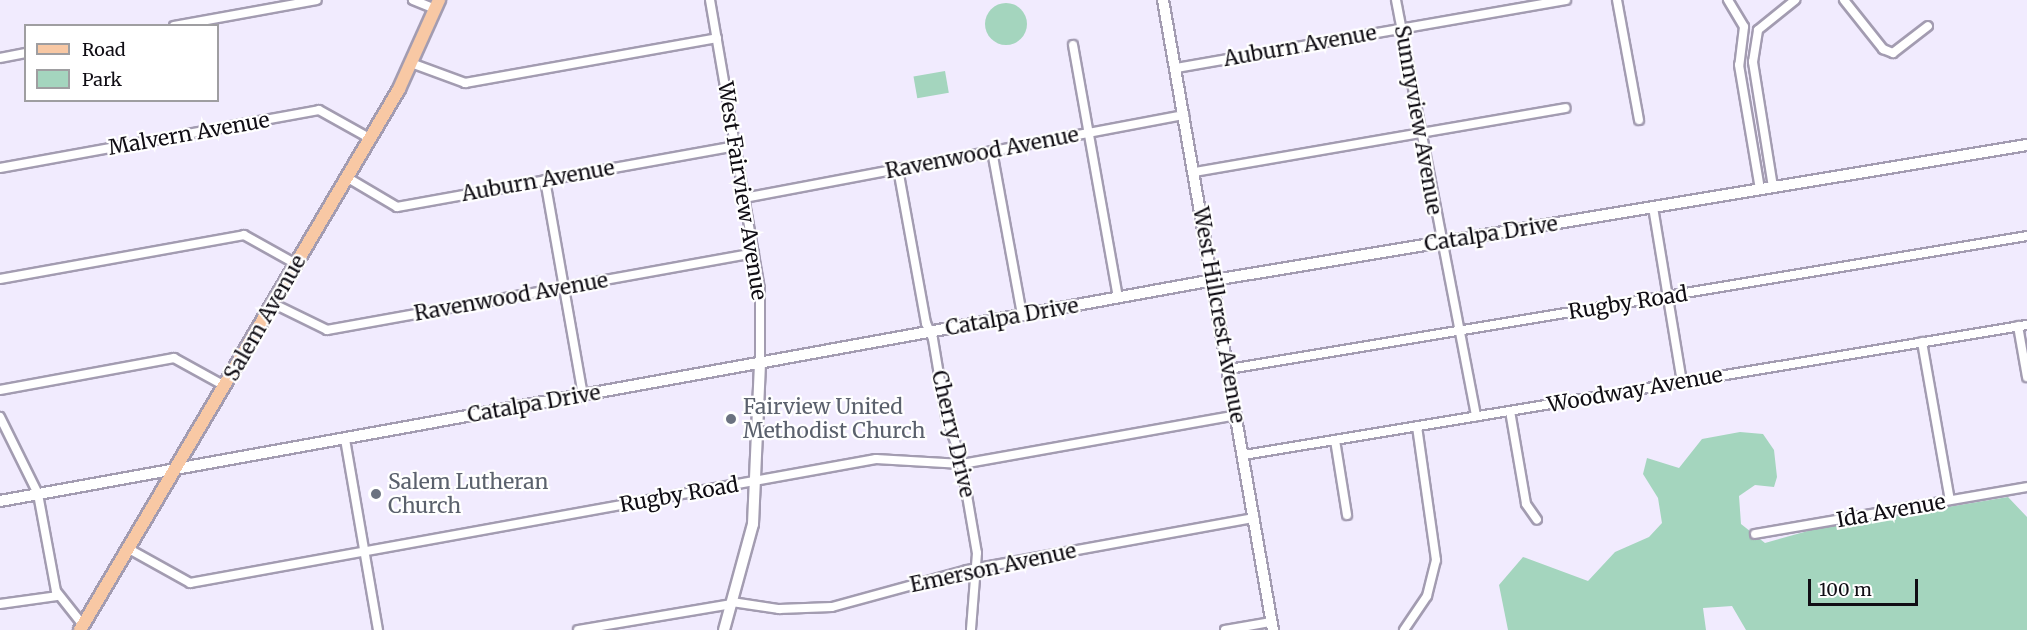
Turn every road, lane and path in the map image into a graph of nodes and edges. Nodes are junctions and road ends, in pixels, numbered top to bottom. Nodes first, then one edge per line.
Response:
1 (317, 0) edge
2 (413, 0) edge
3 (710, 0) edge
4 (1163, 0) edge
5 (1396, 0) edge
6 (1566, 0) edge
7 (1617, 0) edge
8 (1728, 0) edge
9 (1795, 0) edge
10 (1844, 0) edge
11 (437, 4) edge
12 (185, 24) edge
13 (1928, 26) dead end
14 (1744, 27) junction
15 (1402, 28) junction
16 (1758, 30) junction
17 (717, 38) junction
18 (1073, 45) dead end
19 (24, 53) edge
20 (0, 58) edge
21 (411, 63) junction
22 (1176, 68) junction
23 (1566, 108) dead end
24 (1184, 115) junction
25 (1639, 120) dead end
26 (1088, 133) junction
27 (1421, 133) junction
28 (370, 139) junction
29 (2027, 145) edge
30 (735, 146) junction
31 (992, 151) junction
32 (0, 168) edge
33 (898, 169) junction
34 (1195, 172) junction
35 (348, 178) junction
36 (545, 180) junction
37 (1773, 187) junction
38 (1760, 189) junction
39 (744, 198) junction
40 (1653, 207) junction
41 (2027, 237) edge
42 (1444, 242) junction
43 (754, 253) junction
44 (296, 264) junction
45 (0, 279) edge
46 (1214, 280) junction
47 (564, 288) junction
48 (1668, 296) junction
49 (1118, 298) junction
50 (274, 304) junction
51 (1022, 315) junction
52 (2027, 325) edge
53 (2018, 326) junction
54 (1461, 330) junction
55 (931, 332) junction
56 (1922, 342) junction
57 (760, 363) junction
58 (1229, 369) junction
59 (2027, 377) edge
60 (1682, 382) junction
61 (225, 386) junction
62 (0, 390) edge
63 (583, 396) junction
64 (1510, 411) junction
65 (1237, 415) junction
66 (1476, 416) junction
67 (0, 417) edge
68 (1417, 426) junction
69 (345, 439) junction
70 (1335, 440) junction
71 (1244, 455) junction
72 (962, 465) junction
73 (178, 469) junction
74 (755, 481) junction
75 (2027, 487) edge
76 (38, 494) junction
77 (1950, 500) junction
78 (0, 501) edge
79 (1347, 515) dead end
80 (1254, 518) junction
81 (1537, 520) dead end
82 (1755, 534) dead end
83 (129, 549) junction
84 (365, 552) junction
85 (977, 568) junction
86 (58, 596) junction
87 (732, 603) junction
88 (0, 604) edge
89 (1272, 626) edge
90 (81, 628) edge
91 (378, 630) edge
92 (578, 630) edge
93 (724, 630) edge
94 (971, 630) edge
95 (1224, 630) edge
96 (1404, 630) edge

1 - 12 street
2 - 11 street
3 - 17 street, West Fairview Avenue
4 - 22 street, West Hillcrest Avenue
5 - 15 street, Sunnyview Avenue
6 - 15 street, Auburn Avenue
7 - 25 street
8 - 14 street
9 - 16 street
10 - 13 street
11 - 21 main road, Salem Avenue
14 - 16 street
14 - 38 street
15 - 22 street, Auburn Avenue
15 - 27 street, Sunnyview Avenue
16 - 37 street
17 - 21 street
17 - 30 street, West Fairview Avenue
18 - 26 street
19 - 20 street
21 - 28 main road, Salem Avenue
22 - 24 street, West Hillcrest Avenue
23 - 27 street
24 - 26 street, Ravenwood Avenue
24 - 34 street, West Hillcrest Avenue
26 - 31 street, Ravenwood Avenue
26 - 49 street
27 - 34 street
27 - 42 street, Sunnyview Avenue
28 - 32 street, Malvern Avenue
28 - 35 main road, Salem Avenue
29 - 37 street, Catalpa Drive
30 - 36 street, Auburn Avenue
30 - 39 street, West Fairview Avenue
31 - 33 street, Ravenwood Avenue
31 - 51 street
33 - 39 street, Ravenwood Avenue
33 - 55 street, Cherry Drive
34 - 46 street, West Hillcrest Avenue
35 - 36 street, Auburn Avenue
35 - 44 main road, Salem Avenue
36 - 47 street
37 - 38 street, Catalpa Drive
38 - 40 street, Catalpa Drive
39 - 43 street, West Fairview Avenue
40 - 42 street, Catalpa Drive
40 - 48 street
41 - 48 street, Rugby Road
42 - 46 street, Catalpa Drive
42 - 54 street, Sunnyview Avenue
43 - 47 street, Ravenwood Avenue
43 - 57 street, West Fairview Avenue
44 - 45 street
44 - 50 main road, Salem Avenue
46 - 49 street, Catalpa Drive
46 - 58 street, West Hillcrest Avenue
47 - 50 street, Ravenwood Avenue
47 - 63 street
48 - 54 street, Rugby Road
48 - 60 street
49 - 51 street, Catalpa Drive
50 - 61 main road, Salem Avenue
51 - 55 street, Catalpa Drive
52 - 53 street, Woodway Avenue
53 - 56 street, Woodway Avenue
53 - 59 street
54 - 58 street, Rugby Road
54 - 66 street, Sunnyview Avenue
55 - 57 street, Catalpa Drive
55 - 72 street, Cherry Drive
56 - 60 street, Woodway Avenue
56 - 77 street
57 - 63 street, Catalpa Drive
57 - 74 street, West Fairview Avenue
58 - 65 street, West Hillcrest Avenue
60 - 64 street, Woodway Avenue
61 - 62 street
61 - 73 main road, Salem Avenue
63 - 69 street, Catalpa Drive
64 - 66 street, Woodway Avenue
64 - 81 street
65 - 71 street, West Hillcrest Avenue
65 - 72 street, Rugby Road
66 - 68 street, Woodway Avenue
67 - 76 street
68 - 70 street, Woodway Avenue
68 - 96 street
69 - 73 street, Catalpa Drive
69 - 84 street
70 - 71 street, Woodway Avenue
70 - 79 street
71 - 80 street, West Hillcrest Avenue
72 - 74 street, Rugby Road
72 - 85 street, Cherry Drive
73 - 76 street, Catalpa Drive
73 - 83 main road, Salem Avenue
74 - 84 street, Rugby Road
74 - 87 street, West Fairview Avenue
75 - 77 street, Ida Avenue
76 - 78 street, Catalpa Drive
76 - 86 street
77 - 82 street, Ida Avenue
80 - 85 street, Emerson Avenue
80 - 89 street, West Hillcrest Avenue
83 - 84 street, Rugby Road
83 - 90 main road, Salem Avenue
84 - 91 street
85 - 87 street, Emerson Avenue
85 - 94 street, Cherry Drive
86 - 88 street
86 - 90 street
87 - 92 street, Emerson Avenue
87 - 93 street, West Fairview Avenue
89 - 95 street

